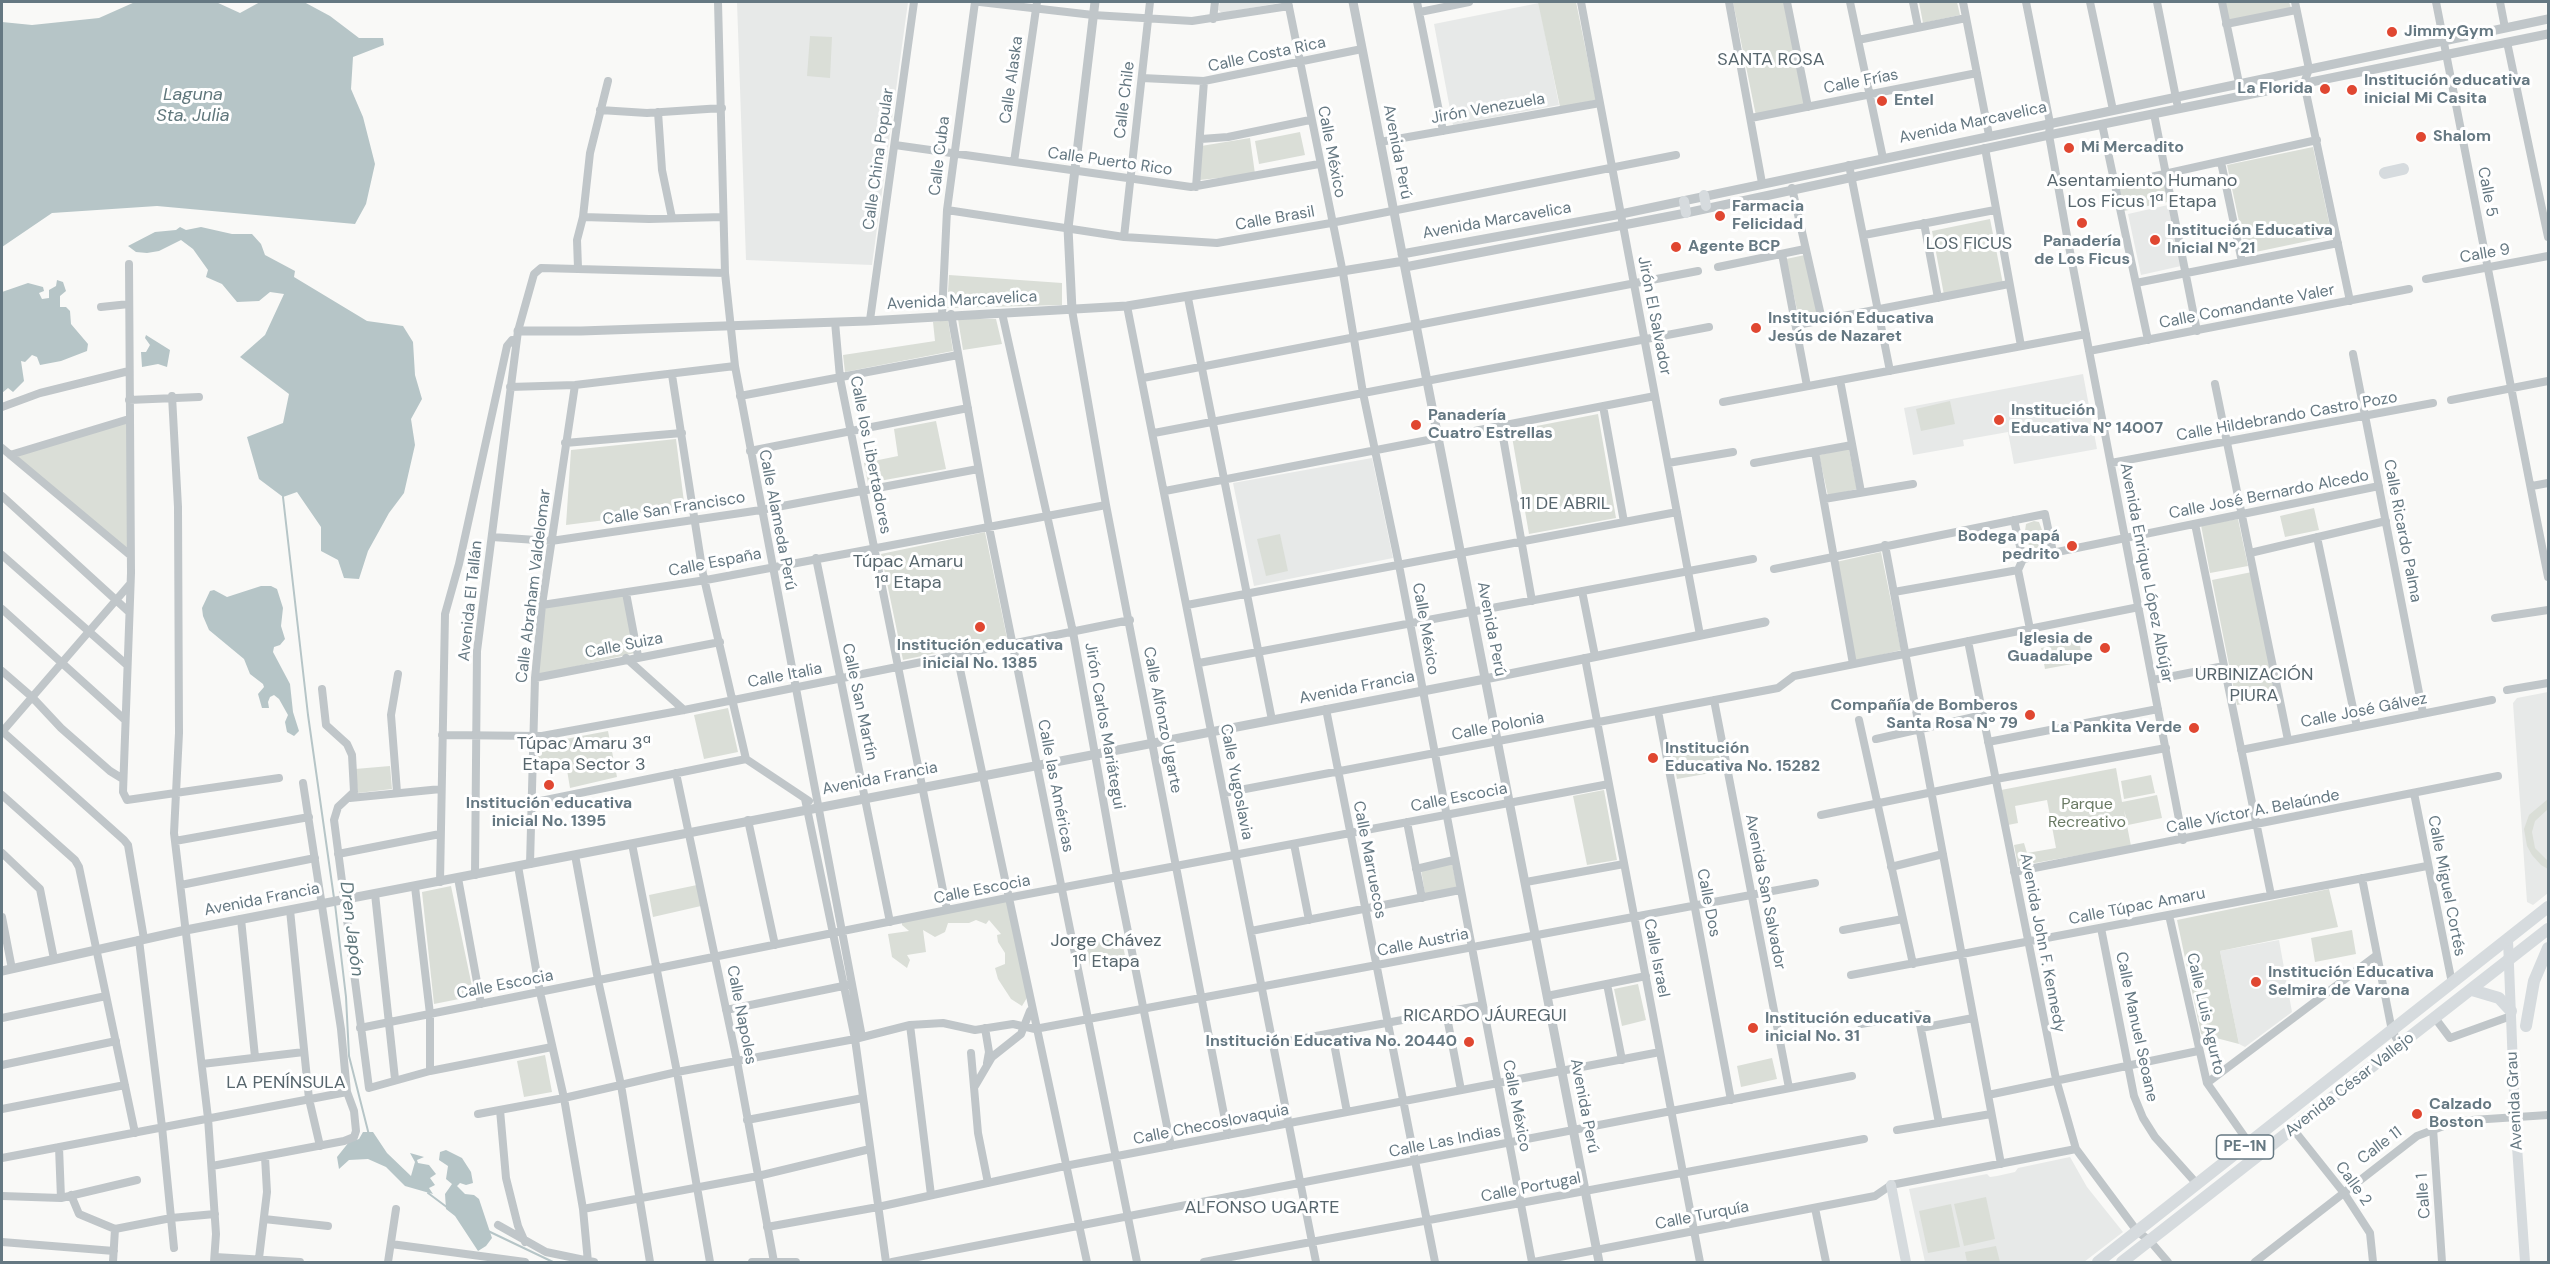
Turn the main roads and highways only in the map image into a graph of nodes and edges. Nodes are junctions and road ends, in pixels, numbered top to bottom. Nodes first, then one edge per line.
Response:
1 (2403, 169) dead end
2 (2385, 173) dead end
3 (1704, 195) road end
4 (1684, 201) road end
5 (1707, 206) road end
6 (1686, 213) road end
7 (2548, 907) edge
8 (2548, 929) edge
9 (2508, 940) junction
10 (2548, 948) edge
11 (2509, 961) junction
12 (2472, 990) junction
13 (2511, 1013) junction
14 (2526, 1026) dead end
15 (1891, 1185) road end
16 (1906, 1263) edge
17 (2098, 1263) edge
18 (2122, 1263) edge
19 (2525, 1263) edge

1 - 2 main road
3 - 5 main road
4 - 6 main road
7 - 9 main road, Avenida César Vallejo / PE-1N
8 - 11 main road, Avenida César Vallejo / PE-1N
9 - 11 main road, Avenida Grau
9 - 17 main road, Avenida César Vallejo / PE-1N
10 - 14 main road
11 - 12 main road, Avenida César Vallejo / PE-1N
11 - 13 main road, Avenida Grau
12 - 13 main road
12 - 18 main road, Avenida César Vallejo / PE-1N
13 - 19 main road, Avenida Grau
15 - 16 main road

